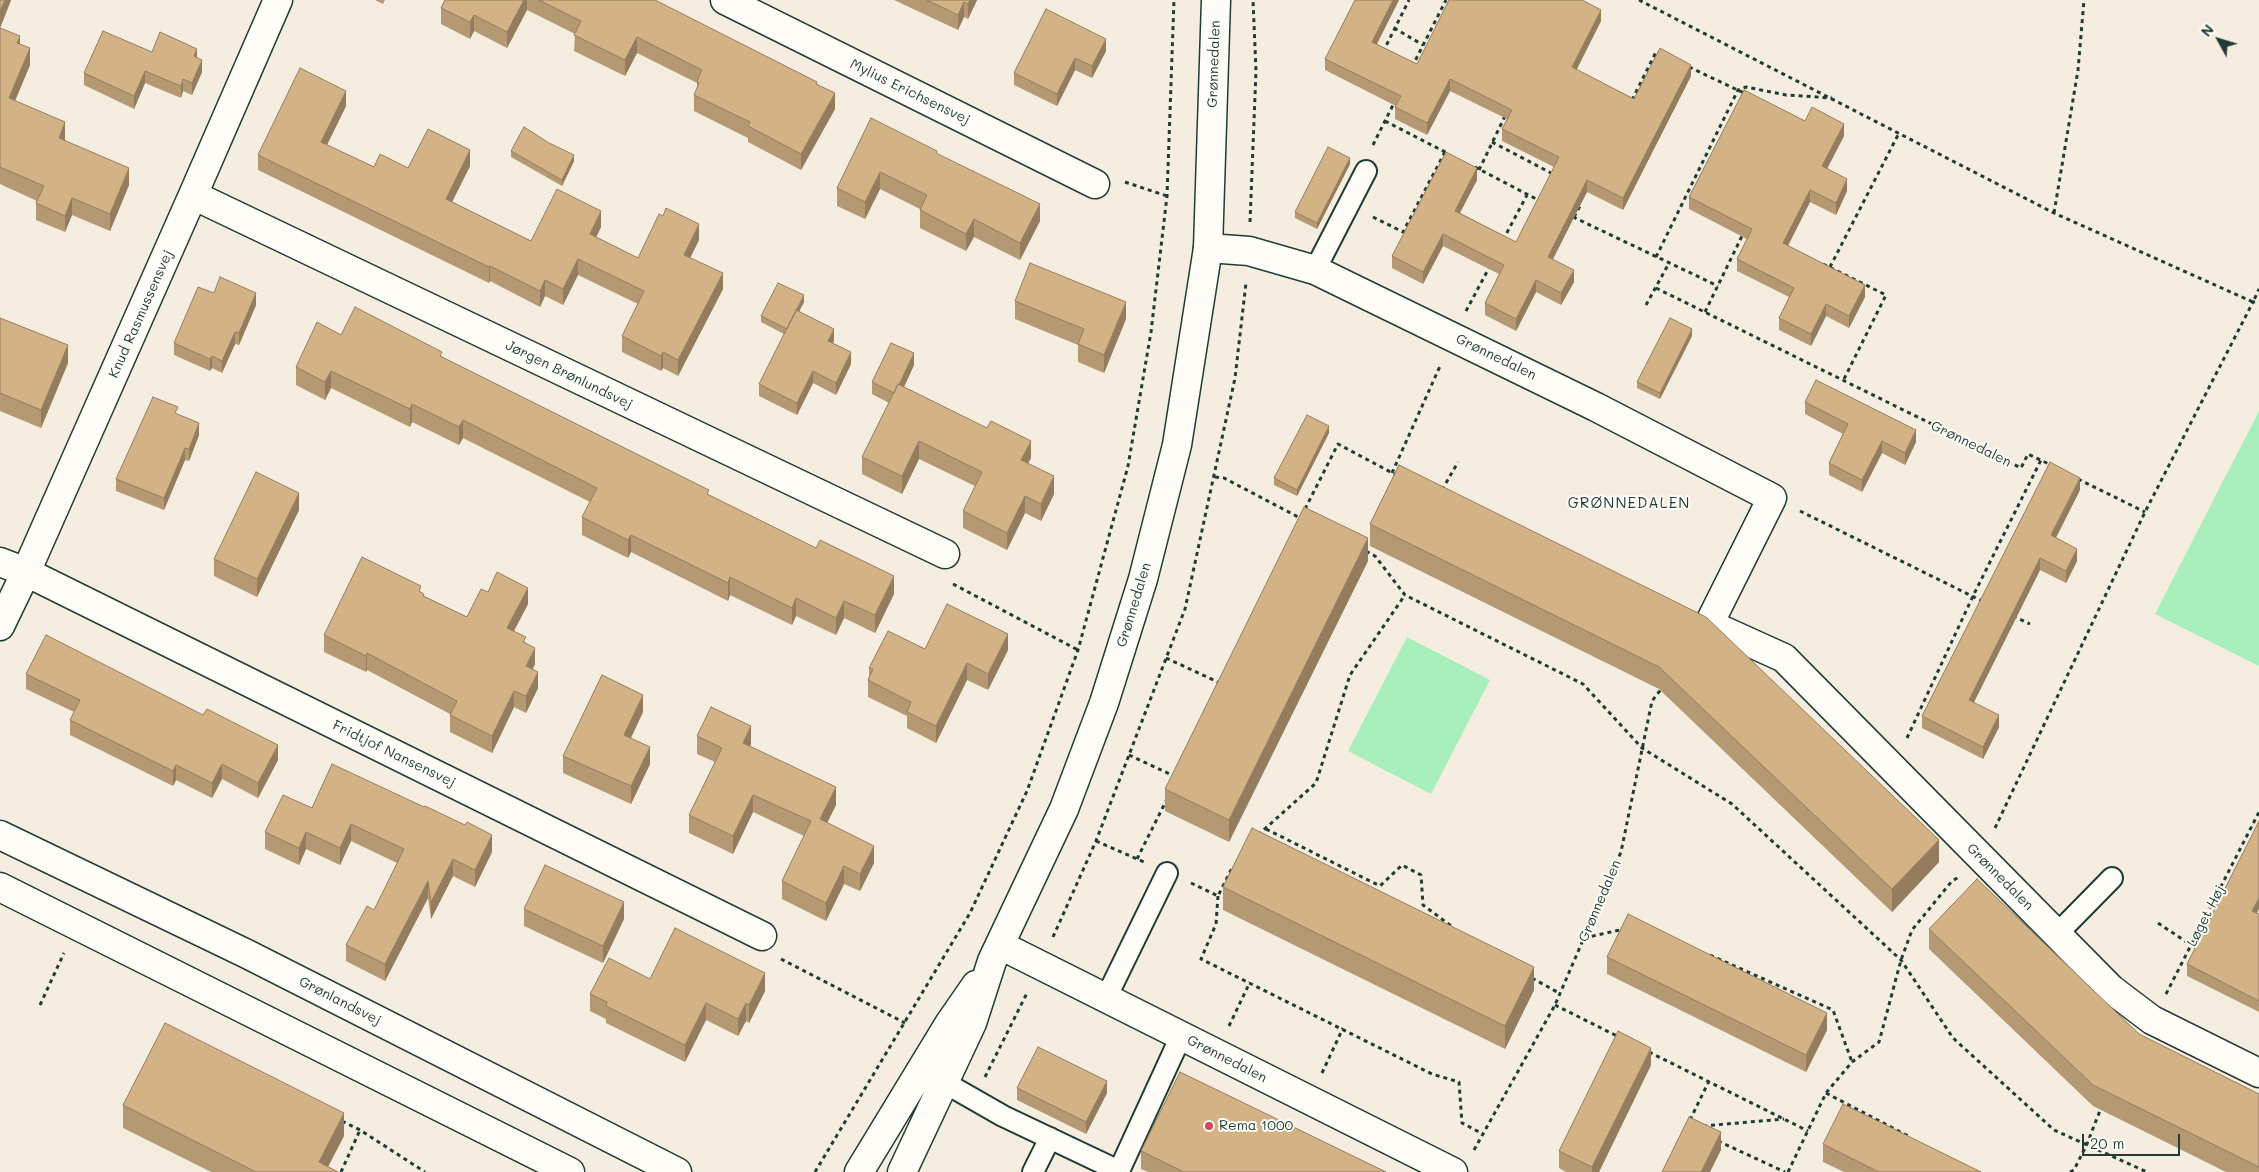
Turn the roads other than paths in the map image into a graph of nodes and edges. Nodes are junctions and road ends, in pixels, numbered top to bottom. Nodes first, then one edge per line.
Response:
1 (278, 0) edge
2 (725, 0) edge
3 (1216, 0) edge
4 (1366, 171) dead end
5 (1095, 184) road end
6 (193, 195) junction
7 (1208, 248) junction
8 (1315, 270) junction
9 (945, 554) road end
10 (0, 562) edge
11 (26, 572) junction
12 (0, 626) edge
13 (0, 835) edge
14 (1167, 873) road end
15 (2112, 878) dead end
16 (0, 887) edge
17 (2057, 934) junction
18 (762, 936) road end
19 (996, 953) junction
20 (1106, 998) junction
21 (1181, 1036) junction
22 (921, 1068) junction
23 (2259, 1074) edge
24 (945, 1084) junction
25 (1050, 1138) junction
26 (1461, 1164) edge
27 (570, 1172) edge
28 (677, 1172) edge
29 (859, 1172) edge
30 (902, 1172) edge
31 (1033, 1172) edge

1 - 6 street, Knud Rasmussensvej
2 - 5 street, Mylius Erichsensvej
3 - 7 street, Grønnedalen
4 - 8 lane
6 - 9 street, Jørgen Brønlundsvej
6 - 11 street, Knud Rasmussensvej
7 - 8 street, Grønnedalen
7 - 19 street, Grønnedalen
8 - 17 street, Grønnedalen
10 - 11 street, Fridtjof Nansensvej
11 - 12 street, Knud Rasmussensvej
11 - 18 street, Fridtjof Nansensvej
13 - 28 street, Grønlandsvej
14 - 20 lane
15 - 17 lane
16 - 27 street
17 - 23 street, Grønnedalen
19 - 20 street, Grønnedalen
19 - 22 street, Grønnedalen
19 - 24 street, Grønnedalen
20 - 21 street, Grønnedalen
21 - 25 lane
21 - 26 street, Grønnedalen
22 - 24 lane
22 - 29 street, Grønnedalen
24 - 25 lane
24 - 30 street, Grønnedalen
25 - 31 lane

